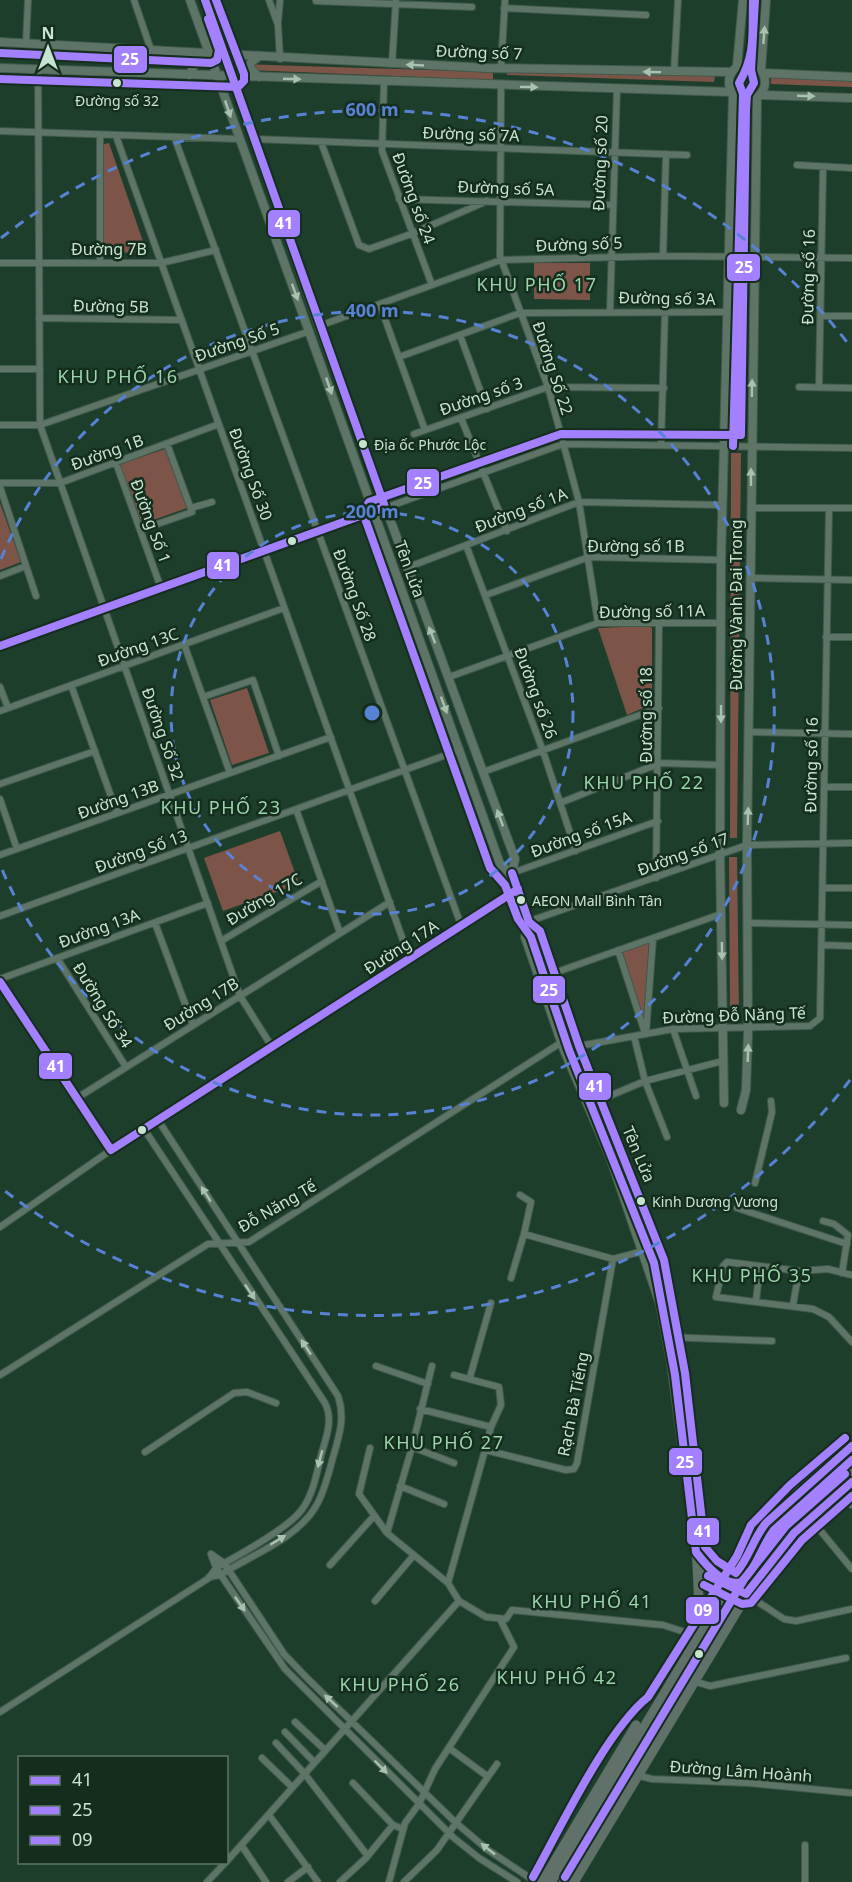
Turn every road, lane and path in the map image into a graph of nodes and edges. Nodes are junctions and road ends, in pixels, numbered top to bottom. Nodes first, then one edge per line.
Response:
1 (28, 0) edge
2 (134, 0) edge
3 (190, 0) edge
4 (205, 0) edge
5 (269, 0) edge
6 (280, 0) edge
7 (678, 0) edge
8 (743, 0) edge
9 (766, 0) edge
10 (316, 1) edge
11 (396, 3) edge
12 (504, 4) edge
13 (472, 7) dead end
14 (646, 15) dead end
15 (278, 25) junction
16 (0, 42) edge
17 (26, 43) junction
18 (151, 50) junction
19 (185, 52) junction
20 (209, 53) junction
21 (225, 55) junction
22 (257, 58) junction
23 (280, 59) junction
24 (392, 64) junction
25 (0, 68) edge
26 (501, 68) junction
27 (38, 69) junction
28 (735, 69) junction
29 (762, 71) junction
30 (674, 72) junction
31 (189, 75) junction
32 (217, 76) junction
33 (852, 76) edge
34 (234, 77) junction
35 (260, 77) junction
36 (384, 82) junction
37 (501, 86) junction
38 (617, 88) junction
39 (732, 93) junction
40 (759, 96) junction
41 (852, 98) edge
42 (0, 131) edge
43 (38, 132) junction
44 (100, 135) junction
45 (116, 136) junction
46 (176, 139) junction
47 (239, 139) junction
48 (254, 139) junction
49 (321, 142) junction
50 (382, 145) junction
51 (500, 149) junction
52 (614, 152) junction
53 (666, 154) junction
54 (687, 155) dead end
55 (797, 165) dead end
56 (823, 168) junction
57 (852, 168) edge
58 (399, 199) junction
59 (487, 201) junction
60 (499, 201) junction
61 (612, 205) junction
62 (411, 234) junction
63 (216, 250) junction
64 (611, 256) junction
65 (663, 256) junction
66 (729, 257) junction
67 (754, 258) junction
68 (821, 258) junction
69 (852, 258) edge
70 (501, 260) junction
71 (0, 263) edge
72 (39, 263) junction
73 (100, 263) junction
74 (161, 263) junction
75 (432, 285) junction
76 (380, 305) junction
77 (610, 311) junction
78 (665, 311) junction
79 (727, 312) junction
80 (520, 313) junction
81 (821, 316) junction
82 (852, 316) edge
83 (39, 318) junction
84 (182, 320) junction
85 (319, 326) junction
86 (310, 331) junction
87 (460, 335) junction
88 (252, 351) junction
89 (399, 357) junction
90 (0, 369) edge
91 (40, 369) junction
92 (199, 370) junction
93 (548, 387) junction
94 (799, 387) dead end
95 (819, 387) junction
96 (664, 388) junction
97 (852, 388) edge
98 (487, 409) junction
99 (461, 418) junction
100 (219, 424) junction
101 (0, 425) edge
102 (40, 425) junction
103 (425, 430) junction
104 (414, 434) dead end
105 (167, 444) junction
106 (563, 444) junction
107 (661, 444) junction
108 (723, 446) junction
109 (751, 446) junction
110 (852, 448) edge
111 (116, 463) junction
112 (482, 474) junction
113 (0, 483) edge
114 (60, 483) junction
115 (0, 488) edge
116 (212, 502) dead end
117 (579, 502) junction
118 (722, 505) junction
119 (385, 507) junction
120 (191, 508) junction
121 (751, 508) junction
122 (829, 508) junction
123 (852, 508) edge
124 (373, 512) junction
125 (140, 530) junction
126 (318, 531) junction
127 (507, 531) junction
128 (466, 546) junction
129 (264, 551) junction
130 (589, 557) junction
131 (721, 561) junction
132 (26, 566) junction
133 (406, 568) junction
134 (0, 576) edge
135 (750, 578) junction
136 (828, 580) junction
137 (852, 580) edge
138 (161, 588) junction
139 (486, 595) junction
140 (36, 596) dead end
141 (104, 608) junction
142 (284, 608) junction
143 (597, 623) junction
144 (659, 623) junction
145 (721, 623) junction
146 (826, 637) junction
147 (852, 637) edge
148 (184, 644) junction
149 (0, 646) edge
150 (508, 656) junction
151 (124, 666) junction
152 (449, 677) junction
153 (71, 685) junction
154 (0, 687) edge
155 (203, 697) junction
156 (8, 708) junction
157 (659, 708) junction
158 (0, 711) edge
159 (750, 732) junction
160 (825, 734) junction
161 (852, 734) edge
162 (331, 737) junction
163 (460, 750) junction
164 (543, 750) junction
165 (95, 751) junction
166 (279, 756) junction
167 (660, 763) junction
168 (720, 765) junction
169 (405, 770) junction
170 (483, 771) junction
171 (230, 773) junction
172 (0, 784) edge
173 (824, 787) junction
174 (852, 787) edge
175 (350, 790) junction
176 (170, 795) junction
177 (0, 799) edge
178 (560, 802) junction
179 (296, 809) junction
180 (117, 813) junction
181 (658, 821) junction
182 (852, 843) edge
183 (823, 844) junction
184 (747, 845) junction
185 (188, 848) junction
186 (17, 849) junction
187 (576, 850) junction
188 (720, 854) junction
189 (0, 855) edge
190 (512, 873) junction
191 (656, 878) junction
192 (322, 881) junction
193 (824, 888) junction
194 (852, 888) edge
195 (518, 889) junction
196 (390, 902) junction
197 (208, 903) junction
198 (721, 914) junction
199 (0, 916) edge
200 (529, 921) junction
201 (155, 922) junction
202 (748, 923) junction
203 (461, 924) junction
204 (823, 925) junction
205 (852, 925) edge
206 (340, 933) junction
207 (653, 938) junction
208 (221, 941) junction
209 (823, 945) junction
210 (852, 946) edge
211 (618, 950) junction
212 (409, 957) junction
213 (57, 958) junction
214 (554, 973) junction
215 (0, 980) edge
216 (240, 996) junction
217 (818, 1022) joint
218 (193, 1025) junction
219 (748, 1027) junction
220 (723, 1028) junction
221 (673, 1029) junction
222 (646, 1034) junction
223 (634, 1036) junction
224 (562, 1042) junction
225 (579, 1046) junction
226 (272, 1047) junction
227 (723, 1061) junction
228 (126, 1067) junction
229 (686, 1069) junction
230 (645, 1081) junction
231 (696, 1095) dead end
232 (77, 1098) junction
233 (600, 1100) junction
234 (771, 1101) dead end
235 (724, 1102) dead end
236 (741, 1110) dead end
237 (158, 1120) junction
238 (144, 1129) junction
239 (668, 1137) dead end
240 (111, 1150) junction
241 (755, 1183) dead end
242 (520, 1195) dead end
243 (737, 1208) dead end
244 (823, 1221) dead end
245 (0, 1227) edge
246 (524, 1234) junction
247 (217, 1243) junction
248 (238, 1244) junction
249 (847, 1244) junction
250 (643, 1251) junction
251 (613, 1259) junction
252 (760, 1266) junction
253 (799, 1271) junction
254 (842, 1272) junction
255 (852, 1275) edge
256 (511, 1278) dead end
257 (756, 1301) junction
258 (491, 1303) dead end
259 (793, 1305) junction
260 (679, 1336) junction
261 (666, 1337) junction
262 (772, 1341) dead end
263 (852, 1342) edge
264 (376, 1366) dead end
265 (432, 1366) dead end
266 (0, 1375) edge
267 (454, 1375) dead end
268 (470, 1377) junction
269 (428, 1384) junction
270 (276, 1403) dead end
271 (420, 1409) junction
272 (330, 1420) junction
273 (342, 1420) junction
274 (490, 1427) junction
275 (852, 1446) edge
276 (412, 1447) junction
277 (370, 1448) dead end
278 (485, 1450) junction
279 (145, 1452) dead end
280 (852, 1454) edge
281 (454, 1463) dead end
282 (852, 1471) edge
283 (852, 1482) edge
284 (400, 1486) junction
285 (840, 1492) junction
286 (444, 1504) dead end
287 (852, 1506) edge
288 (374, 1516) junction
289 (810, 1518) junction
290 (387, 1533) junction
291 (414, 1556) junction
292 (697, 1559) junction
293 (746, 1561) junction
294 (224, 1563) junction
295 (330, 1565) dead end
296 (216, 1568) junction
297 (852, 1569) edge
298 (228, 1570) junction
299 (736, 1573) junction
300 (220, 1575) junction
301 (209, 1578) junction
302 (750, 1581) junction
303 (448, 1583) junction
304 (728, 1587) junction
305 (743, 1592) junction
306 (375, 1601) dead end
307 (459, 1601) junction
308 (852, 1609) edge
309 (500, 1619) junction
310 (698, 1633) junction
311 (846, 1658) dead end
312 (676, 1671) junction
313 (690, 1679) junction
314 (666, 1690) junction
315 (680, 1696) junction
316 (656, 1704) junction
317 (0, 1712) edge
318 (351, 1720) junction
319 (295, 1722) dead end
320 (344, 1728) junction
321 (285, 1732) dead end
322 (276, 1743) dead end
323 (449, 1748) junction
324 (325, 1750) junction
325 (262, 1758) dead end
326 (314, 1761) junction
327 (497, 1764) dead end
328 (304, 1773) junction
329 (634, 1774) junction
330 (487, 1776) junction
331 (353, 1783) dead end
332 (292, 1787) junction
333 (423, 1792) junction
334 (852, 1793) edge
335 (417, 1802) junction
336 (269, 1815) junction
337 (455, 1822) junction
338 (398, 1827) junction
339 (449, 1833) junction
340 (805, 1845) dead end
341 (242, 1846) junction
342 (367, 1855) junction
343 (228, 1860) edge
344 (224, 1864) edge
345 (308, 1867) junction
346 (207, 1882) edge
347 (266, 1882) edge
348 (288, 1882) edge
349 (318, 1882) edge
350 (340, 1882) edge
351 (384, 1882) edge
352 (389, 1882) edge
353 (404, 1882) edge
354 (517, 1882) edge
355 (536, 1882) edge
356 (542, 1882) edge
357 (551, 1882) edge
358 (564, 1882) edge
359 (574, 1882) edge
360 (805, 1882) edge

1 - 17 street
2 - 18 street
3 - 20 main road, Tên Lửa
4 - 21 main road, Tên Lửa
5 - 15 street
6 - 15 street
7 - 30 street
8 - 28 main road
29 -> 9 main road
10 - 11 street
11 - 13 street
11 - 24 street
12 - 14 street
12 - 26 street
15 - 23 street
16 - 17 main road, Đường số 7
17 - 18 main road, Đường số 7
18 - 19 main road, Đường số 7
19 - 20 main road, Đường số 7
19 - 31 main road
20 - 21 main road, Đường số 7
20 - 32 main road, Tên Lửa
21 - 22 main road, Đường số 7
21 - 34 main road, Tên Lửa
22 - 23 main road, Đường số 7
22 - 35 main road
23 - 24 main road, Đường số 7
26 -> 24 main road, Đường số 7
25 - 27 main road, Đường số 7
30 -> 26 main road, Đường số 7
27 - 31 main road, Đường số 7
27 - 43 street
28 - 29 main road
28 - 30 main road, Đường số 7
28 - 39 main road
29 - 33 main road
29 - 40 main road
31 - 32 main road, Đường số 7
32 - 34 main road, Đường số 7
32 -> 47 main road, Tên Lửa
34 - 35 main road, Đường số 7
34 - 48 main road, Tên Lửa
35 -> 36 main road, Đường số 7
36 - 37 main road, Đường số 7
36 - 50 street, Đường số 24
37 -> 38 main road, Đường số 7
37 - 51 street, Đường Số 22
38 - 39 main road, Đường số 7
38 - 52 street, Đường số 20
39 - 40 main road
39 - 66 main road, Đường Vành Đai Trong
40 -> 41 main road
40 - 67 main road, Đường Vành Đai Trong
42 - 43 street
43 - 44 street
43 - 72 street
44 - 45 street
44 - 73 street
45 - 46 street
45 - 74 street, Đường Số 30
46 - 47 street
46 - 63 street, Đường Số 28
47 -> 86 main road, Tên Lửa
48 - 49 street, Đường số 7A
48 - 85 main road, Tên Lửa
49 - 50 street, Đường số 7A
49 - 62 street
50 - 51 street, Đường số 7A
50 - 58 street, Đường số 24
51 - 52 street, Đường số 7A
51 - 60 street, Đường Số 22
52 - 53 street, Đường số 7A
52 - 61 street, Đường số 20
53 - 54 street, Đường số 7A
53 - 65 street
55 - 56 street
56 - 57 street
56 - 68 street, Đường số 16
58 - 59 street, Đường số 5A
58 - 62 street, Đường số 24
59 - 60 street, Đường số 5A
59 - 62 street
60 - 61 street, Đường số 5A
60 - 70 street, Đường Số 22
61 - 64 street, Đường số 20
62 - 75 street, Đường số 24
63 - 74 street, Đường 7B
63 - 88 street, Đường Số 28
64 - 65 street, Đường số 5
64 - 70 street, Đường số 5
64 - 77 street, Đường số 20
65 - 66 street, Đường số 5
66 - 67 street, Đường số 5
66 - 79 main road, Đường Vành Đai Trong
67 - 68 street, Đường số 5
109 -> 67 main road, Đường Vành Đai Trong
68 - 69 street, Đường số 5
68 - 81 street, Đường số 16
70 - 75 street, Đường số 5
70 - 80 street, Đường Số 22
71 - 72 street, Đường 7B
72 - 73 street, Đường 7B
72 - 83 street
73 - 74 street, Đường 7B
74 - 84 street, Đường Số 30
75 - 76 street, Đường số 5
76 - 85 street, Đường số 5
76 - 89 street
77 - 78 street, Đường số 3A
77 - 80 street, Đường số 3A
78 - 79 street, Đường số 3A
78 - 96 street
79 - 108 main road, Đường Vành Đai Trong
80 - 87 street, Đường số 3A
80 - 93 street, Đường Số 22
81 - 82 street
81 - 95 street, Đường số 16
83 - 84 street, Đường 5B
83 - 91 street
84 - 92 street, Đường Số 30
85 - 119 main road, Tên Lửa
86 - 88 street, Đường Số 5
86 -> 124 main road, Tên Lửa
87 - 89 street, Đường số 3A
87 - 98 street
88 - 92 street, Đường Số 5
88 - 126 street, Đường Số 28
89 - 103 street
90 - 91 street
91 - 102 street
92 - 100 street, Đường Số 30
92 - 102 street, Đường Số 5
93 - 96 street, Đường số 3
93 - 98 street, Đường số 3
93 - 106 street, Đường Số 22
94 - 95 street
95 - 97 street
96 - 107 street
98 - 99 street, Đường số 3
99 - 103 street, Đường số 3
99 - 112 street
100 - 105 street, Đường 1B
100 - 129 street, Đường Số 30
101 - 102 street, Đường Số 5
102 - 114 street, Đường Số 32
103 - 104 street, Đường số 3
105 - 111 street, Đường 1B
105 - 120 street
106 - 107 street
106 - 112 street
106 - 117 street, Đường Số 22
107 - 108 street
108 - 109 street
108 - 118 main road, Đường Vành Đai Trong
109 - 110 street
121 -> 109 main road, Đường Vành Đai Trong
111 - 114 street, Đường 1B
111 - 125 street, Đường Số 1
112 - 119 street
112 - 127 street
113 - 114 street, Đường 1B
114 - 141 street, Đường Số 32
115 - 132 street
116 - 120 street
117 - 118 street, Đường số 1A
117 - 127 street, Đường số 1A
117 - 130 street, Đường Số 22
118 - 131 main road, Đường Vành Đai Trong
119 - 124 street
119 - 133 main road, Tên Lửa
120 - 125 street
121 - 122 street
121 - 135 main road, Đường Vành Đai Trong
122 - 123 street
122 - 136 street, Đường số 16
124 - 126 street, Đường Số 1
124 -> 163 main road, Tên Lửa
125 - 138 street, Đường Số 1
126 - 129 street, Đường Số 1
126 - 169 street, Đường Số 28
127 - 128 street, Đường số 1A
128 - 133 street, Đường số 1A
128 - 139 street, Đường số 26
129 - 138 street, Đường Số 1
129 - 142 street, Đường Số 30
130 - 131 street, Đường số 1B
130 - 139 street, Đường số 1B
130 - 143 street, Đường Số 22
131 - 145 main road, Đường Vành Đai Trong
132 - 134 street
132 - 140 street
152 -> 133 main road, Tên Lửa
135 - 136 street
135 - 159 main road, Đường Vành Đai Trong
136 - 137 street
136 - 146 street, Đường số 16
138 - 141 street, Đường Số 1
139 - 150 street, Đường số 26
141 - 149 street, Đường Số 1
141 - 151 street, Đường Số 32
142 - 148 street, Đường 13C
142 - 162 street, Đường Số 30
143 - 144 street, Đường số 11A
143 - 150 street, Đường số 11A
144 - 145 street, Đường số 11A
144 - 157 street, Đường số 18
145 -> 168 main road, Đường Vành Đai Trong
146 - 147 street
146 - 160 street, Đường số 16
148 - 151 street, Đường 13C
148 - 155 street
150 - 152 street, Đường số 11A
150 - 164 street, Đường số 26
151 - 153 street, Đường 13C
151 - 176 street, Đường Số 32
152 - 170 main road, Tên Lửa
153 - 156 street, Đường 13C
153 - 165 street
154 - 156 street
155 - 166 street
155 - 171 street
156 - 158 street, Đường 13C
157 - 164 street
157 - 167 street, Đường số 18
159 - 160 street
184 -> 159 main road, Đường Vành Đai Trong
160 - 161 street
160 - 173 street, Đường số 16
162 - 166 street, Đường 13B
162 - 175 street, Đường Số 30
163 - 169 street, Đường Số 13
163 - 190 main road, Tên Lửa
164 - 170 street
164 - 178 street, Đường số 26
165 - 172 street
165 - 180 street
166 - 171 street, Đường 13B
167 - 168 street
167 - 178 street
167 - 181 street, Đường số 18
168 - 188 main road, Đường Vành Đai Trong
169 - 175 street, Đường Số 13
169 - 203 street, Đường Số 28
190 -> 170 main road, Tên Lửa
171 - 176 street, Đường 13B
173 - 174 street
173 - 183 street, Đường số 16
175 - 179 street, Đường Số 13
175 - 196 street, Đường Số 30
176 - 180 street, Đường 13B
176 - 185 street, Đường Số 32
177 - 186 street
178 - 187 street, Đường số 26
179 - 185 street, Đường Số 13
179 - 192 street
180 - 186 street, Đường 13B
181 - 187 street, Đường số 15A
181 - 191 street, Đường số 18
182 - 183 street, Đường số 17
183 - 184 street, Đường số 17
183 - 193 street, Đường số 16
184 - 188 street, Đường số 17
184 - 202 main road, Đường Vành Đai Trong
185 - 197 street, Đường Số 32
185 - 199 street, Đường Số 13
186 - 189 street, Đường 13B
187 - 190 street, Đường số 15A
188 - 191 street, Đường số 17
188 - 198 main road, Đường Vành Đai Trong
190 - 195 main road, Tên Lửa
191 - 200 street, Đường số 17
192 - 206 street
192 - 208 street, Đường 17C
193 - 194 street
193 - 204 street, Đường số 16
195 - 200 main road, Tên Lửa
195 - 203 street, Đường 17A
196 - 206 street, Đường 17B
196 - 212 street, Đường Số 30
197 - 201 street, Đường 13A
197 - 208 street, Đường Số 32
198 - 207 street
198 -> 220 main road, Đường Vành Đai Trong
200 - 214 main road, Tên Lửa
200 - 224 main road, Tên Lửa
201 - 213 street, Đường 13A
201 - 218 street
202 - 204 street
202 - 219 main road, Đường Vành Đai Trong
203 - 212 street, Đường 17A
204 - 205 street
204 - 209 street, Đường số 16
206 - 216 street, Đường 17B
207 - 211 street
207 - 222 street
208 - 216 street, Đường Số 32
209 - 210 street
209 - 217 street, Đường số 16
211 - 214 street
211 - 222 street
212 - 226 street, Đường 17A
213 - 215 street, Đường 13A
213 - 228 street, Đường Số 34
214 - 225 main road, Tên Lửa
215 - 232 street
216 - 218 street, Đường 17B
216 - 226 street, Đường Số 32
217 - 219 street, Đường Đỗ Năng Tế
218 - 228 street, Đường 17B
219 - 220 street, Đường Đỗ Năng Tế
236 -> 219 main road, Đường Vành Đai Trong
220 - 221 street, Đường Đỗ Năng Tế
220 - 227 main road, Đường Vành Đai Trong
221 - 222 street, Đường Đỗ Năng Tế
221 - 229 street
222 - 223 street, Đường Đỗ Năng Tế
223 - 225 street, Đường Đỗ Năng Tế
223 - 230 street
224 - 248 street, Đỗ Năng Tế
224 - 250 main road, Tên Lửa
225 - 233 main road, Tên Lửa
226 - 237 street, Đường 17A
227 - 229 street
227 - 235 main road, Đường Vành Đai Trong
228 - 232 street, Đường 17B
229 - 230 street
229 - 231 street
230 - 233 street
230 - 239 street
232 - 240 street
233 - 260 main road, Tên Lửa
234 - 241 street
237 - 238 street, Đường 17A
248 -> 237 street
238 - 240 street, Đường 17A
238 - 247 street
240 - 245 street, Đường 17A
242 - 246 street
243 - 249 street
244 - 249 street
246 - 251 street
246 - 256 street
247 - 248 street, Đỗ Năng Tế
247 - 266 street, Đỗ Năng Tế
247 -> 272 street
273 -> 248 street
249 - 254 street
250 - 251 street
250 - 261 main road, Tên Lửa
251 - 278 street, Rạch Bà Tiếng
252 - 253 street
252 - 257 street
252 - 257 street
253 - 254 street
253 - 259 street
254 - 255 street
257 - 259 street
258 - 268 street
259 - 263 street
260 - 261 street
260 - 262 street
260 - 299 main road, Tên Lửa
261 - 292 main road, Tên Lửa
264 - 269 street
265 - 269 street
267 - 268 street
268 - 274 street
269 - 271 street
270 - 279 street
271 - 274 street
271 - 276 street
272 - 273 street
272 -> 294 street
298 -> 273 street
274 - 278 street
275 - 293 main road
276 - 281 street
276 - 284 street
277 - 288 street
278 - 303 street
280 - 293 main road
282 - 302 main road
283 - 285 main road
284 - 286 street
284 - 290 street
285 - 287 street
285 - 289 main road
288 - 290 street
288 - 295 street
289 - 297 street
289 - 302 main road
290 - 291 street
291 - 303 street
291 - 306 street
292 - 304 main road
292 - 310 main road
293 - 299 main road
294 - 296 street
294 - 296 street
294 - 298 street
296 - 300 street
296 - 301 street
298 - 300 street
318 -> 298 street
299 - 302 main road
299 - 304 main road
300 - 301 street
300 -> 320 street
301 - 317 street
302 - 305 main road
303 - 307 street
304 - 305 main road
304 - 310 main road
305 - 308 street
305 - 313 main road
307 - 309 street
307 - 318 street
309 - 310 street
309 - 323 street
310 - 312 main road
311 - 313 street
312 - 313 main road
312 - 314 main road
313 - 315 main road
314 - 315 main road
314 - 316 main road
315 - 329 main road
316 - 356 main road
316 - 357 main road
318 - 320 street
318 - 333 street
319 - 324 street
320 - 324 street
320 -> 335 street
321 - 326 street
322 - 328 street
323 - 330 street
323 - 333 street
324 - 326 street
325 - 332 street
326 - 328 street
327 - 330 street
328 - 332 street
328 - 342 street
329 - 334 street, Đường Lâm Hoành
329 - 358 main road
329 - 359 main road
330 - 337 street
331 - 338 street
332 - 336 street
333 - 335 street
333 - 337 street
335 - 338 street
335 - 339 street
336 - 341 street
336 - 345 street
337 - 339 street
355 -> 337 street
338 - 342 street
338 - 351 street
338 - 352 street
339 - 353 street
339 - 354 street
340 - 360 street
341 - 343 street
341 - 347 street
342 - 350 street
344 - 346 street
345 - 348 street
345 - 349 street

